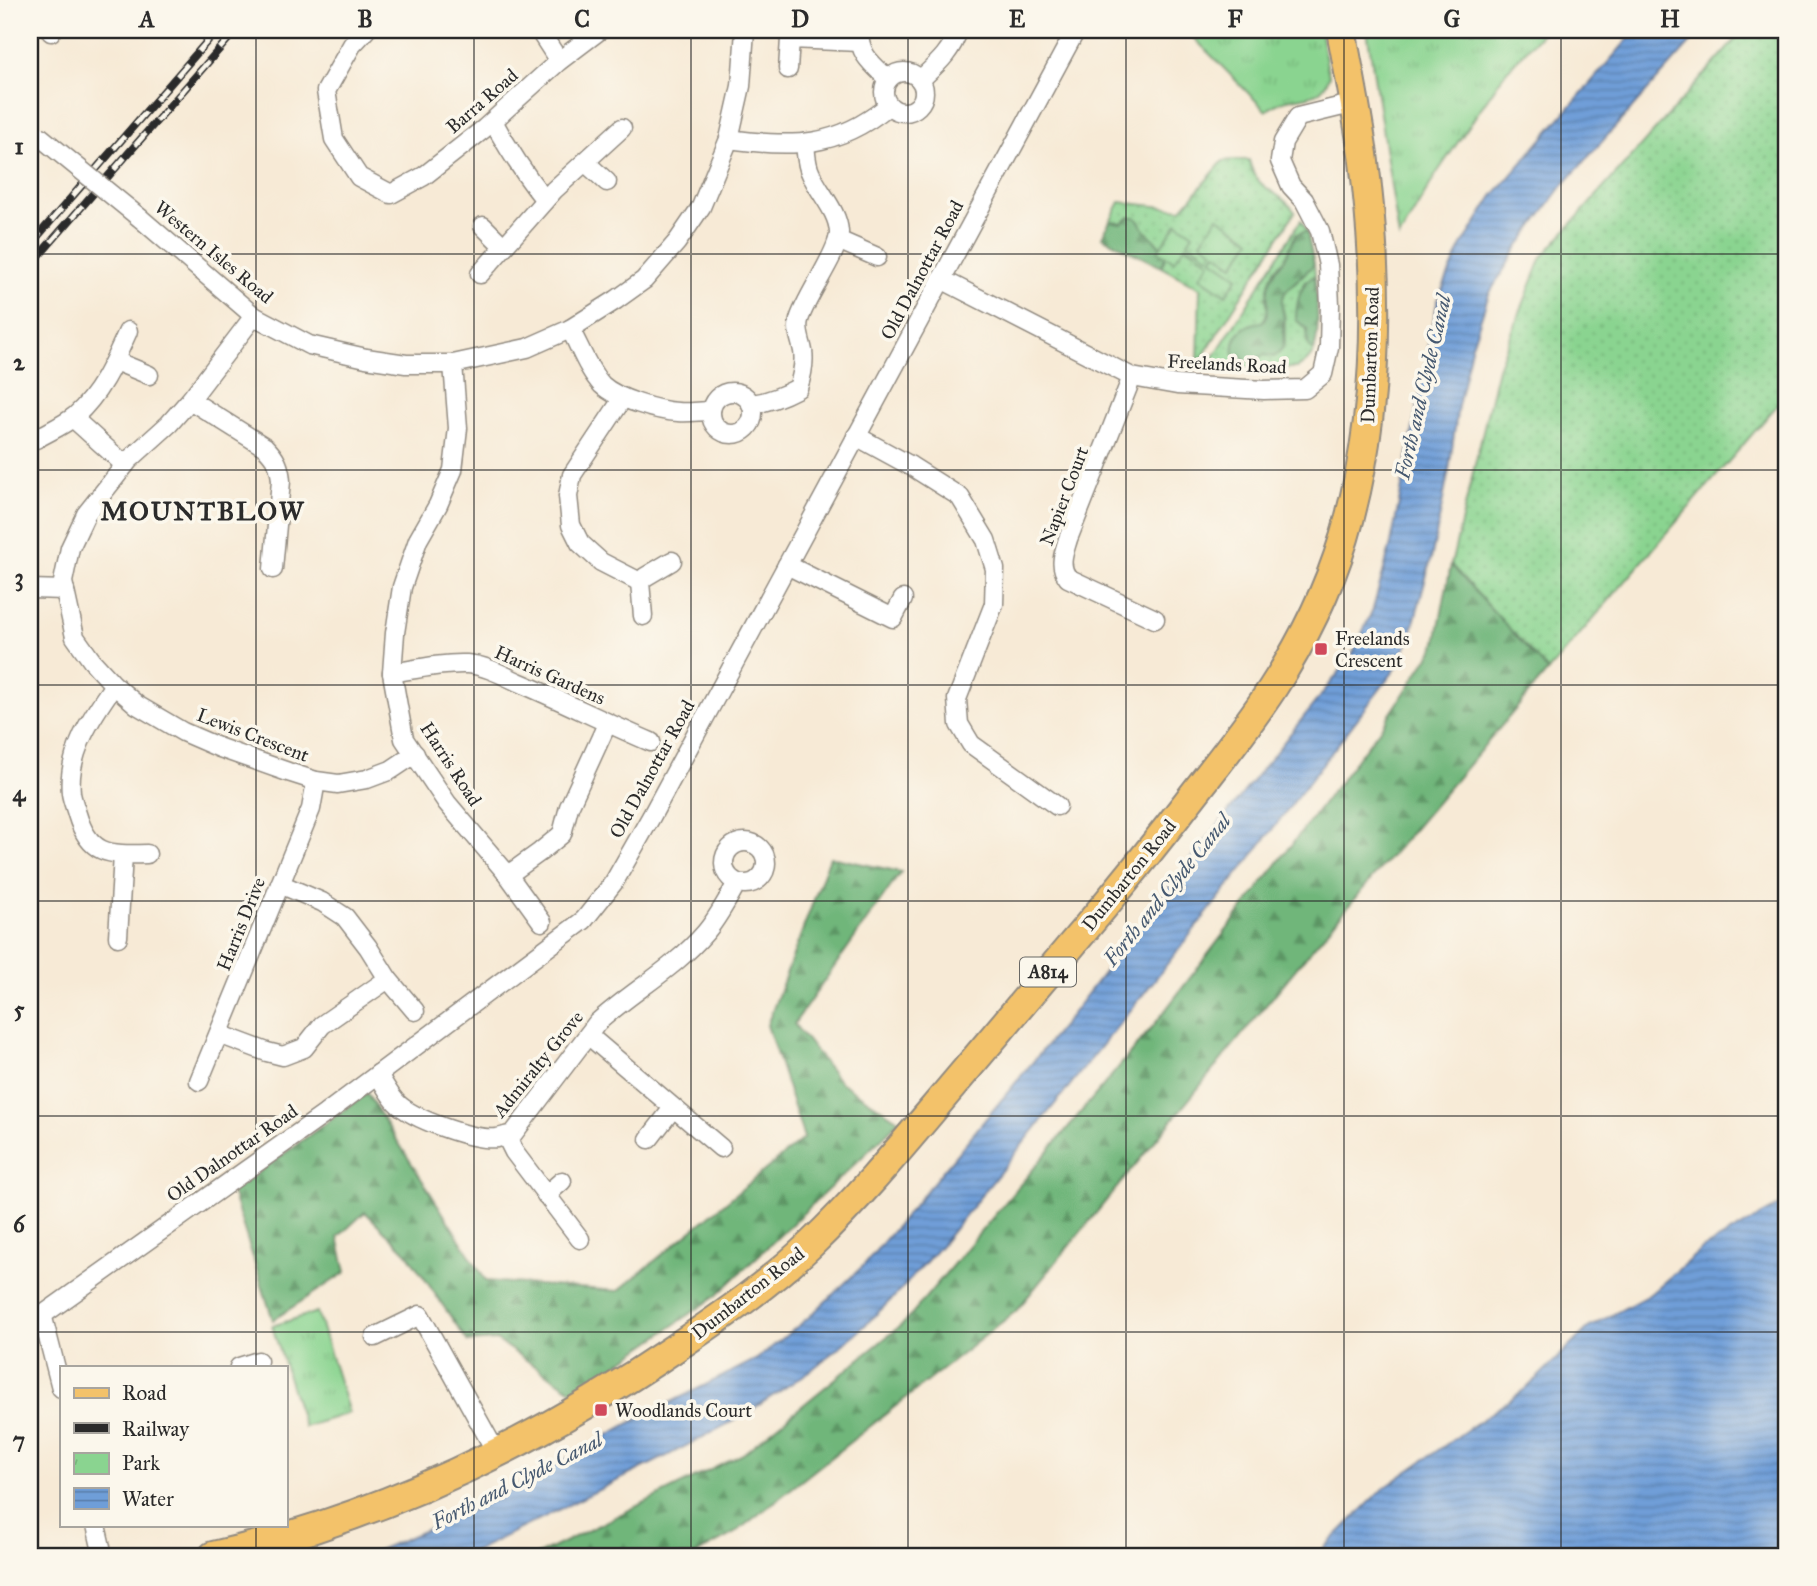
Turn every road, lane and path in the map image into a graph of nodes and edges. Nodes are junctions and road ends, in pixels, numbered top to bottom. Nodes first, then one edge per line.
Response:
1 (366, 30) edge
2 (539, 30) edge
3 (600, 30) edge
4 (745, 30) edge
5 (958, 30) edge
6 (1076, 30) edge
7 (1341, 30) edge
8 (860, 36) edge
9 (559, 61) junction
10 (788, 69) dead end
11 (888, 79) junction
12 (920, 80) junction
13 (1355, 103) junction
14 (888, 106) junction
15 (493, 121) junction
16 (622, 128) dead end
17 (34, 130) edge
18 (729, 139) junction
19 (805, 143) junction
20 (585, 162) junction
21 (607, 181) dead end
22 (545, 200) junction
23 (482, 226) dead end
24 (838, 240) junction
25 (503, 246) junction
26 (877, 257) dead end
27 (480, 274) dead end
28 (941, 279) junction
29 (254, 316) junction
30 (570, 329) junction
31 (128, 331) dead end
32 (115, 361) junction
33 (453, 364) junction
34 (149, 374) dead end
35 (1132, 377) junction
36 (623, 398) junction
37 (190, 400) junction
38 (752, 404) junction
39 (710, 411) junction
40 (73, 418) junction
41 (856, 436) junction
42 (36, 439) dead end
43 (125, 465) junction
44 (672, 561) dead end
45 (787, 565) junction
46 (272, 569) dead end
47 (640, 582) junction
48 (30, 589) edge
49 (65, 590) junction
50 (903, 599) dead end
51 (643, 616) dead end
52 (1155, 619) dead end
53 (392, 673) junction
54 (114, 685) junction
55 (607, 724) junction
56 (651, 742) dead end
57 (415, 754) junction
58 (316, 781) junction
59 (1057, 806) dead end
60 (147, 854) dead end
61 (123, 855) junction
62 (508, 875) junction
63 (737, 883) dead end
64 (280, 884) junction
65 (542, 922) dead end
66 (118, 937) dead end
67 (388, 979) junction
68 (415, 1011) dead end
69 (219, 1034) junction
70 (588, 1035) junction
71 (378, 1074) junction
72 (200, 1081) dead end
73 (673, 1108) junction
74 (506, 1136) junction
75 (649, 1139) dead end
76 (721, 1148) dead end
77 (562, 1181) dead end
78 (546, 1195) junction
79 (580, 1239) dead end
80 (36, 1319) edge
81 (375, 1337) dead end
82 (258, 1361) dead end
83 (242, 1366) edge
84 (60, 1385) edge
85 (496, 1452) junction
86 (96, 1526) edge
87 (103, 1556) edge
88 (213, 1556) edge

1 - 15 street, Barra Road
2 - 9 street
3 - 9 street, Barra Road
4 - 18 street, Western Isles Road
5 - 12 street
6 - 28 street, Old Dalnottar Road
7 - 13 main road, Dumbarton Road / A814
8 - 10 street
8 - 11 street
9 - 15 street, Barra Road
11 - 12 street
11 - 14 street
12 - 14 street
13 - 35 street, Freelands Road
13 - 85 main road, Dumbarton Road / A814
14 - 19 street
15 - 22 street
16 - 20 street
17 - 29 street, Western Isles Road, bridge
18 - 19 street
18 - 30 street, Western Isles Road
19 - 24 street
20 - 21 street
20 - 22 street
22 - 25 street
23 - 25 street
24 - 26 street
24 - 38 street
25 - 27 street
28 - 35 street, Freelands Road
28 - 41 street, Old Dalnottar Road
29 - 33 street, Western Isles Road
29 - 37 street, Lewis Crescent
30 - 33 street, Western Isles Road
30 - 36 street
31 - 32 street
32 - 34 street
32 - 40 street
33 - 53 street, Harris Road
35 - 52 street, Napier Court
36 - 39 street
36 - 47 street
37 - 43 street, Lewis Crescent
37 - 46 street
38 - 39 street
38 - 39 street
40 - 42 street
40 - 43 street
41 - 45 street, Old Dalnottar Road
41 - 59 street
43 - 49 street, Lewis Crescent
44 - 47 street
45 - 50 street
45 - 71 street, Old Dalnottar Road
47 - 51 street
48 - 49 street
49 - 54 street, Lewis Crescent
53 - 55 street, Harris Gardens
53 - 57 street, Harris Road
54 - 58 street, Lewis Crescent
54 - 61 street
55 - 56 street, Harris Gardens
55 - 62 street, Harris Gardens
57 - 58 street, Lewis Crescent
57 - 62 street, Harris Road
58 - 64 street, Harris Drive
60 - 61 street
61 - 66 street
62 - 65 street, Harris Road
63 - 70 street, Admiralty Grove
64 - 67 street
64 - 69 street, Harris Drive
67 - 68 street
67 - 69 street
69 - 72 street, Harris Drive
70 - 73 street
70 - 74 street, Admiralty Grove
71 - 74 street, Admiralty Grove
71 - 80 street, Old Dalnottar Road
73 - 75 street
73 - 76 street
74 - 78 street
77 - 78 street
78 - 79 street
80 - 84 street
81 - 85 street
82 - 83 street
85 - 88 main road, Dumbarton Road / A814
86 - 87 street

